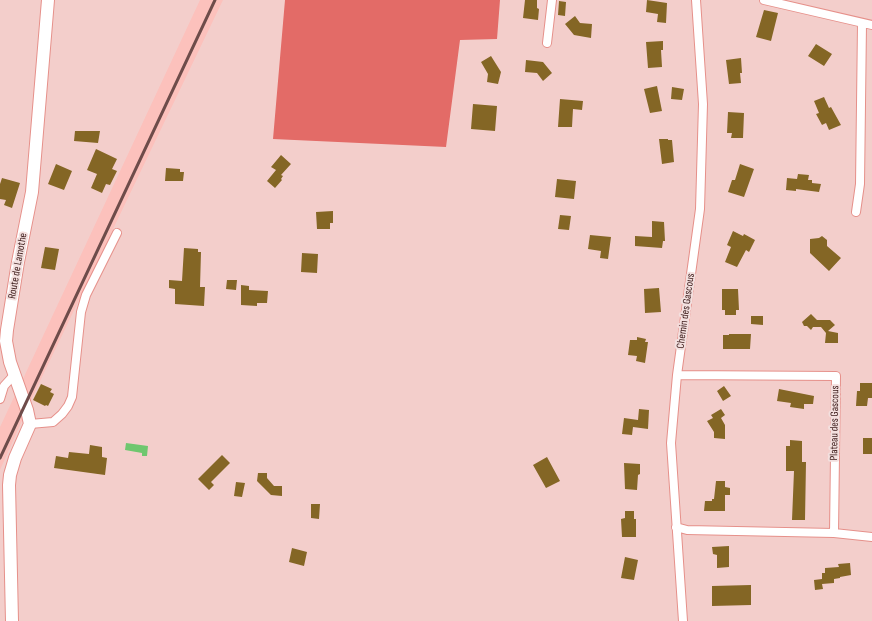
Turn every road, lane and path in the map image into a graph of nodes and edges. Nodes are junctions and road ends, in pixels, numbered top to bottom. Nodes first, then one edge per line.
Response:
1 (48, 0) edge
2 (552, 0) edge
3 (696, 0) edge
4 (764, 0) edge
5 (862, 24) junction
6 (872, 25) edge
7 (547, 43) dead end
8 (856, 212) dead end
9 (117, 234) dead end
10 (14, 375) junction
11 (677, 375) junction
12 (0, 399) edge
13 (30, 424) junction
14 (676, 527) junction
15 (834, 533) junction
16 (872, 537) edge
17 (12, 621) edge
18 (683, 621) edge

1 - 10 street, Route de Lamothe
2 - 7 street
3 - 11 street, Chemin des Gascous
4 - 5 street
5 - 6 street
5 - 8 street
9 - 13 street
10 - 12 street
10 - 13 street, Route de Lamothe
11 - 14 street, Chemin des Gascous
11 - 15 street, Plateau des Gascous
13 - 17 street
14 - 15 street
14 - 18 street, Chemin des Gascous
15 - 16 street

